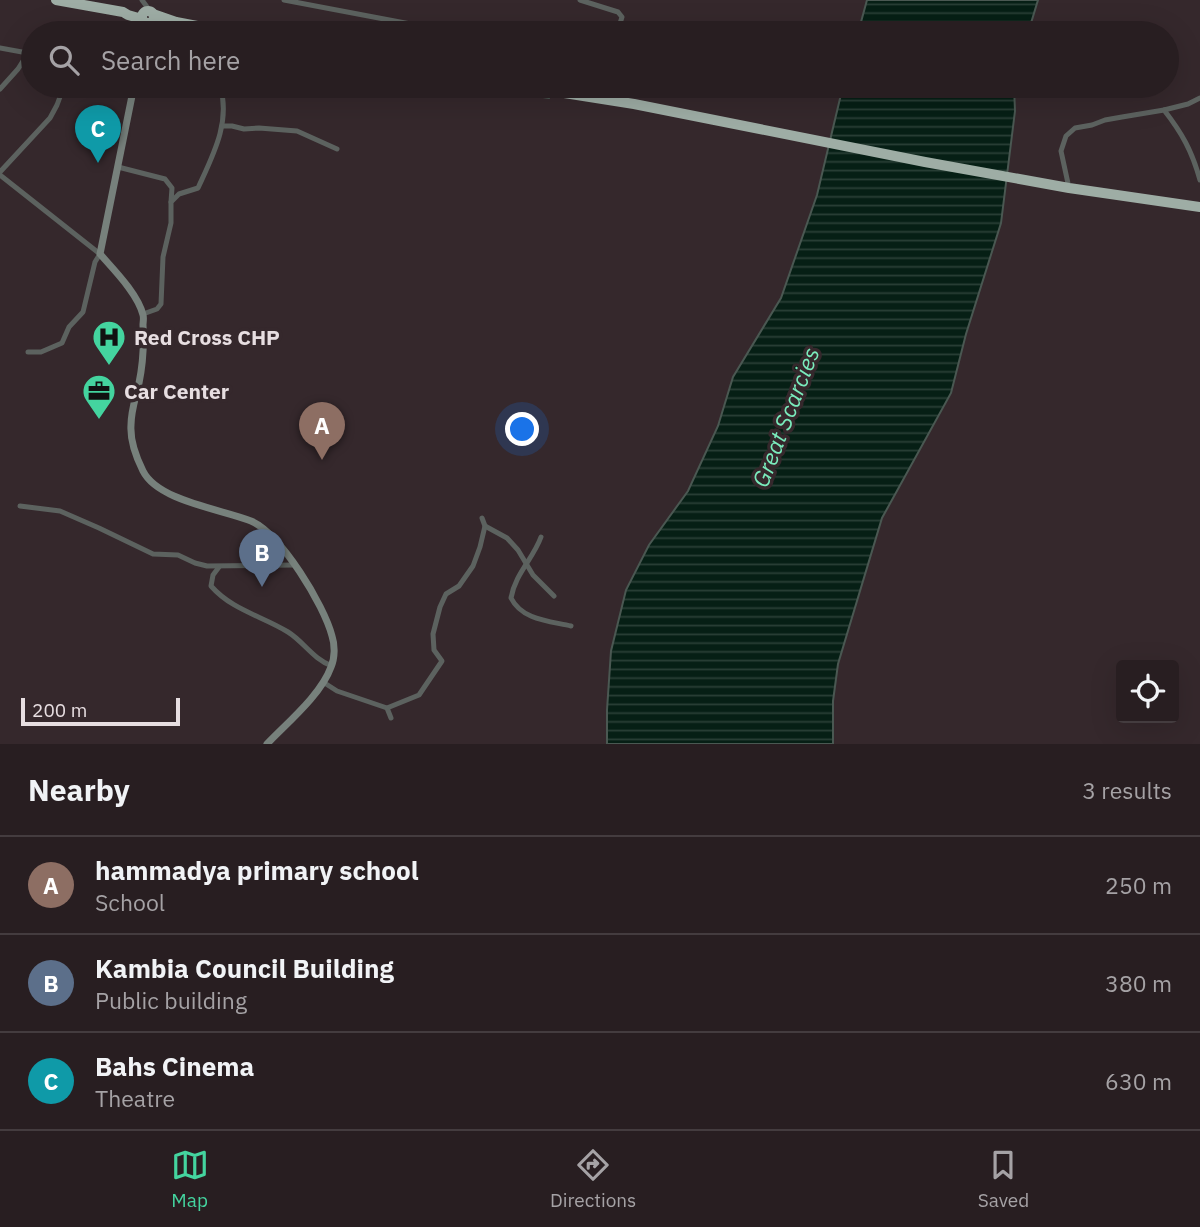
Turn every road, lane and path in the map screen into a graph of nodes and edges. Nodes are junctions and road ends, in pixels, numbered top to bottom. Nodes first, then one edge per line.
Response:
1 (56, 0) edge
2 (142, 0) edge
3 (284, 0) edge
4 (580, 0) edge
5 (313, 3) edge
6 (148, 21) edge
7 (407, 21) edge
8 (621, 21) edge
9 (0, 48) edge
10 (21, 52) edge
11 (21, 66) edge
12 (0, 89) edge
13 (1200, 97) edge
14 (60, 98) edge
15 (132, 98) edge
16 (223, 98) edge
17 (597, 98) edge
18 (1164, 110) junction
19 (222, 126) junction
20 (337, 149) dead end
21 (118, 167) junction
22 (0, 173) edge
23 (1200, 180) edge
24 (1069, 188) junction
25 (171, 202) junction
26 (1200, 207) edge
27 (100, 254) junction
28 (143, 314) junction
29 (28, 352) dead end
30 (20, 506) dead end
31 (482, 518) dead end
32 (485, 526) junction
33 (541, 537) dead end
34 (295, 565) junction
35 (526, 565) junction
36 (219, 567) junction
37 (554, 596) dead end
38 (570, 626) dead end
39 (332, 666) junction
40 (323, 682) junction
41 (387, 708) junction
42 (391, 718) dead end
43 (267, 744) edge

1 - 6 highway
2 - 6 street
3 - 5 street
4 - 8 street
5 - 7 street
9 - 10 street
11 - 12 street
13 - 18 street
14 - 22 street
15 - 21 main road
16 - 19 street
17 - 24 highway
18 - 23 street
18 - 24 street
19 - 20 street
19 - 25 street
21 - 25 street
21 - 27 main road
22 - 27 street
24 - 26 highway
25 - 28 street
27 - 28 main road
27 - 29 street
28 - 34 main road
30 - 36 street
31 - 32 street
32 - 35 street
32 - 41 street
33 - 35 street
34 - 36 street
34 - 39 main road
35 - 37 street
35 - 38 street
36 - 39 street
39 - 40 main road
40 - 41 street
40 - 43 main road
41 - 42 street

